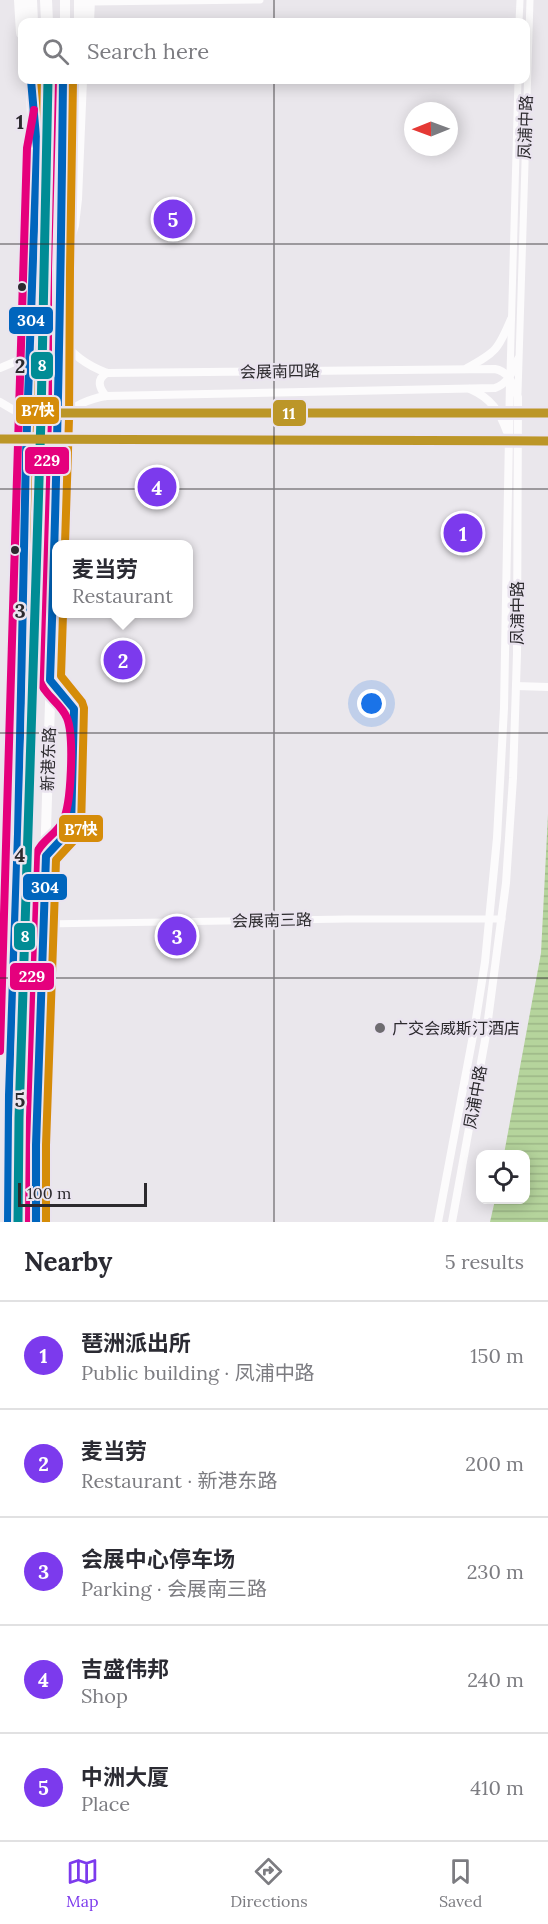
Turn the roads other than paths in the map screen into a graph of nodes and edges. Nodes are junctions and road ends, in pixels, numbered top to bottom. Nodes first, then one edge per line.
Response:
1 (20, 0) edge
2 (31, 0) edge
3 (47, 0) edge
4 (65, 0) edge
5 (260, 0) edge
6 (520, 0) edge
7 (530, 0) edge
8 (86, 1) edge
9 (21, 18) edge
10 (32, 18) edge
11 (47, 18) edge
12 (64, 18) edge
13 (81, 18) edge
14 (88, 18) edge
15 (519, 18) edge
16 (529, 18) edge
17 (32, 84) edge
18 (46, 84) edge
19 (63, 84) edge
20 (81, 84) edge
21 (518, 84) edge
22 (527, 84) edge
23 (37, 148) junction
24 (59, 270) junction
25 (511, 319) junction
26 (59, 338) junction
27 (31, 356) junction
28 (518, 359) junction
29 (0, 368) edge
30 (467, 369) junction
31 (107, 373) junction
32 (510, 378) junction
33 (467, 388) junction
34 (106, 396) junction
35 (518, 397) junction
36 (0, 402) edge
37 (59, 419) junction
38 (27, 424) junction
39 (509, 436) junction
40 (55, 540) edge
41 (53, 618) edge
42 (516, 686) junction
43 (548, 687) edge
44 (489, 919) junction
45 (502, 919) junction
46 (43, 924) junction
47 (8, 1222) edge
48 (36, 1222) edge
49 (438, 1222) edge
50 (452, 1222) edge

1 - 9 highway
2 - 10 highway
3 - 11 highway
4 - 12 main road
5 - 8 street
6 - 15 street
7 - 16 street, 凤浦中路
8 - 13 highway
8 - 14 highway
17 - 23 highway
18 - 23 main road, 新港东路
19 - 24 main road, 新港东路
20 - 24 highway
21 - 25 street, 凤浦中路
22 - 28 street, 凤浦中路
23 - 27 main road, 新港东路
24 - 26 main road, 新港东路
25 - 30 street
25 - 32 street, 凤浦中路
26 - 31 street, 会展南四路
26 - 37 main road, 新港东路
27 - 29 street
27 - 38 main road, 新港东路
28 - 32 street
28 - 35 street, 凤浦中路
30 - 31 street, 会展南四路
30 - 32 street, 会展南四路
31 - 34 street
32 - 33 street, 会展南四路
32 - 35 street
32 - 39 street, 凤浦中路
33 - 34 street, 会展南四路
33 - 39 street
34 - 37 street, 会展南四路
35 - 42 street, 凤浦中路
36 - 38 street
37 - 40 main road, 新港东路
38 - 47 main road, 新港东路
39 - 44 street, 凤浦中路
41 - 46 main road, 新港东路
42 - 43 street
42 - 45 street, 凤浦中路
44 - 45 street, 会展南三路
44 - 46 street, 会展南三路
44 - 49 street, 凤浦中路
45 - 50 street, 凤浦中路
46 - 48 main road, 新港东路

